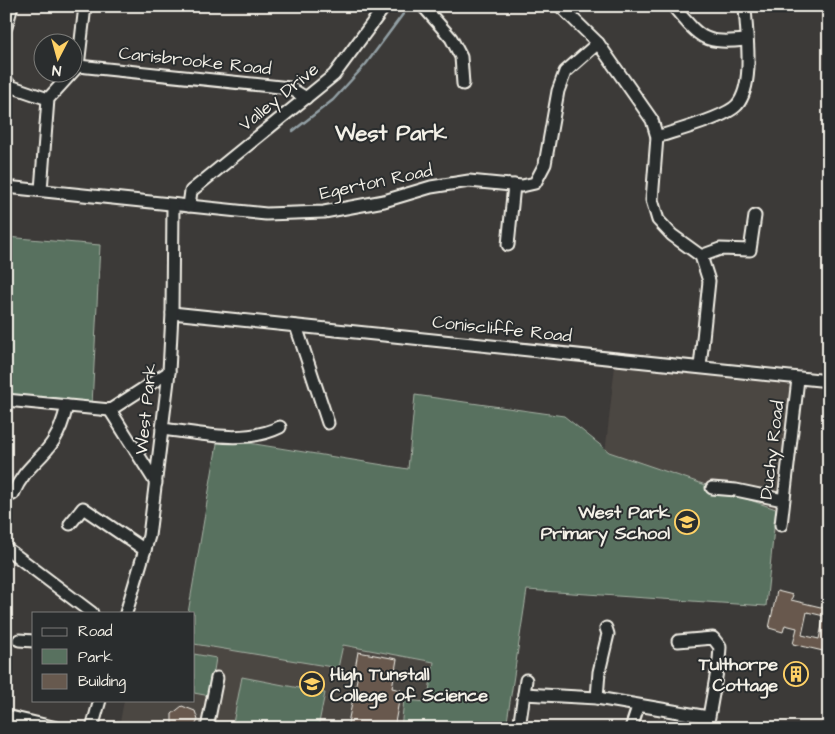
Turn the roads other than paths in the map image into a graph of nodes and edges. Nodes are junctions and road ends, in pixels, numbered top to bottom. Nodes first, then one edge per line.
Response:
1 (12, 6) edge
2 (85, 6) edge
3 (385, 6) edge
4 (423, 6) edge
5 (560, 6) edge
6 (673, 6) edge
7 (745, 6) edge
8 (6, 27) edge
9 (82, 32) edge
10 (746, 40) junction
11 (598, 43) junction
12 (82, 66) edge
13 (6, 80) edge
14 (63, 82) edge
15 (463, 84) dead end
16 (306, 98) junction
17 (48, 99) junction
18 (657, 137) junction
19 (514, 186) junction
20 (6, 187) edge
21 (41, 190) junction
22 (172, 205) junction
23 (189, 206) junction
24 (755, 216) dead end
25 (508, 245) dead end
26 (701, 256) junction
27 (172, 313) junction
28 (296, 326) junction
29 (700, 367) junction
30 (169, 372) junction
31 (798, 379) junction
32 (829, 381) edge
33 (6, 400) edge
34 (67, 406) junction
35 (110, 410) junction
36 (328, 423) dead end
37 (280, 428) dead end
38 (162, 429) junction
39 (156, 483) junction
40 (712, 488) dead end
41 (13, 494) dead end
42 (784, 500) junction
43 (70, 524) dead end
44 (781, 525) dead end
45 (6, 548) edge
46 (145, 550) junction
47 (91, 612) edge
48 (126, 612) edge
49 (606, 628) dead end
50 (18, 640) dead end
51 (32, 640) edge
52 (678, 641) dead end
53 (217, 678) dead end
54 (526, 680) dead end
55 (524, 694) junction
56 (597, 698) junction
57 (99, 702) edge
58 (638, 707) junction
59 (6, 716) edge
60 (708, 722) edge
61 (58, 728) edge
62 (92, 728) edge
63 (207, 728) edge
64 (519, 728) edge
65 (631, 728) edge

1 - 8 street
2 - 9 street
3 - 16 street, Valley Drive
4 - 15 street
5 - 11 street
6 - 10 street
7 - 10 street
10 - 18 street
11 - 18 street
11 - 19 street, Egerton Road
12 - 16 street, Carisbrooke Road
13 - 17 street
14 - 17 street
16 - 23 street, Valley Drive
17 - 21 street
18 - 26 street
19 - 23 street, Egerton Road
19 - 25 street
20 - 21 street, Egerton Road
21 - 22 street, Egerton Road
22 - 23 street, Egerton Road
22 - 27 street, West Park
24 - 26 street
26 - 29 street
27 - 28 street, Coniscliffe Road
27 - 30 street, West Park
28 - 29 street, Coniscliffe Road
28 - 36 street
29 - 31 street, Coniscliffe Road
30 - 35 street
30 - 38 street, West Park
31 - 32 street, Coniscliffe Road
31 - 42 street, Duchy Road
33 - 34 street
34 - 35 street
34 - 41 street
35 - 39 street
37 - 38 street
38 - 39 street, West Park
39 - 46 street, West Park
40 - 42 street
42 - 44 street, Duchy Road
43 - 46 street
45 - 47 street
46 - 48 street, West Park
49 - 56 street
50 - 51 street
52 - 60 street
53 - 63 street
54 - 55 street
55 - 56 street
55 - 64 street
56 - 58 street
57 - 62 street
58 - 60 street
58 - 65 street
59 - 61 street

